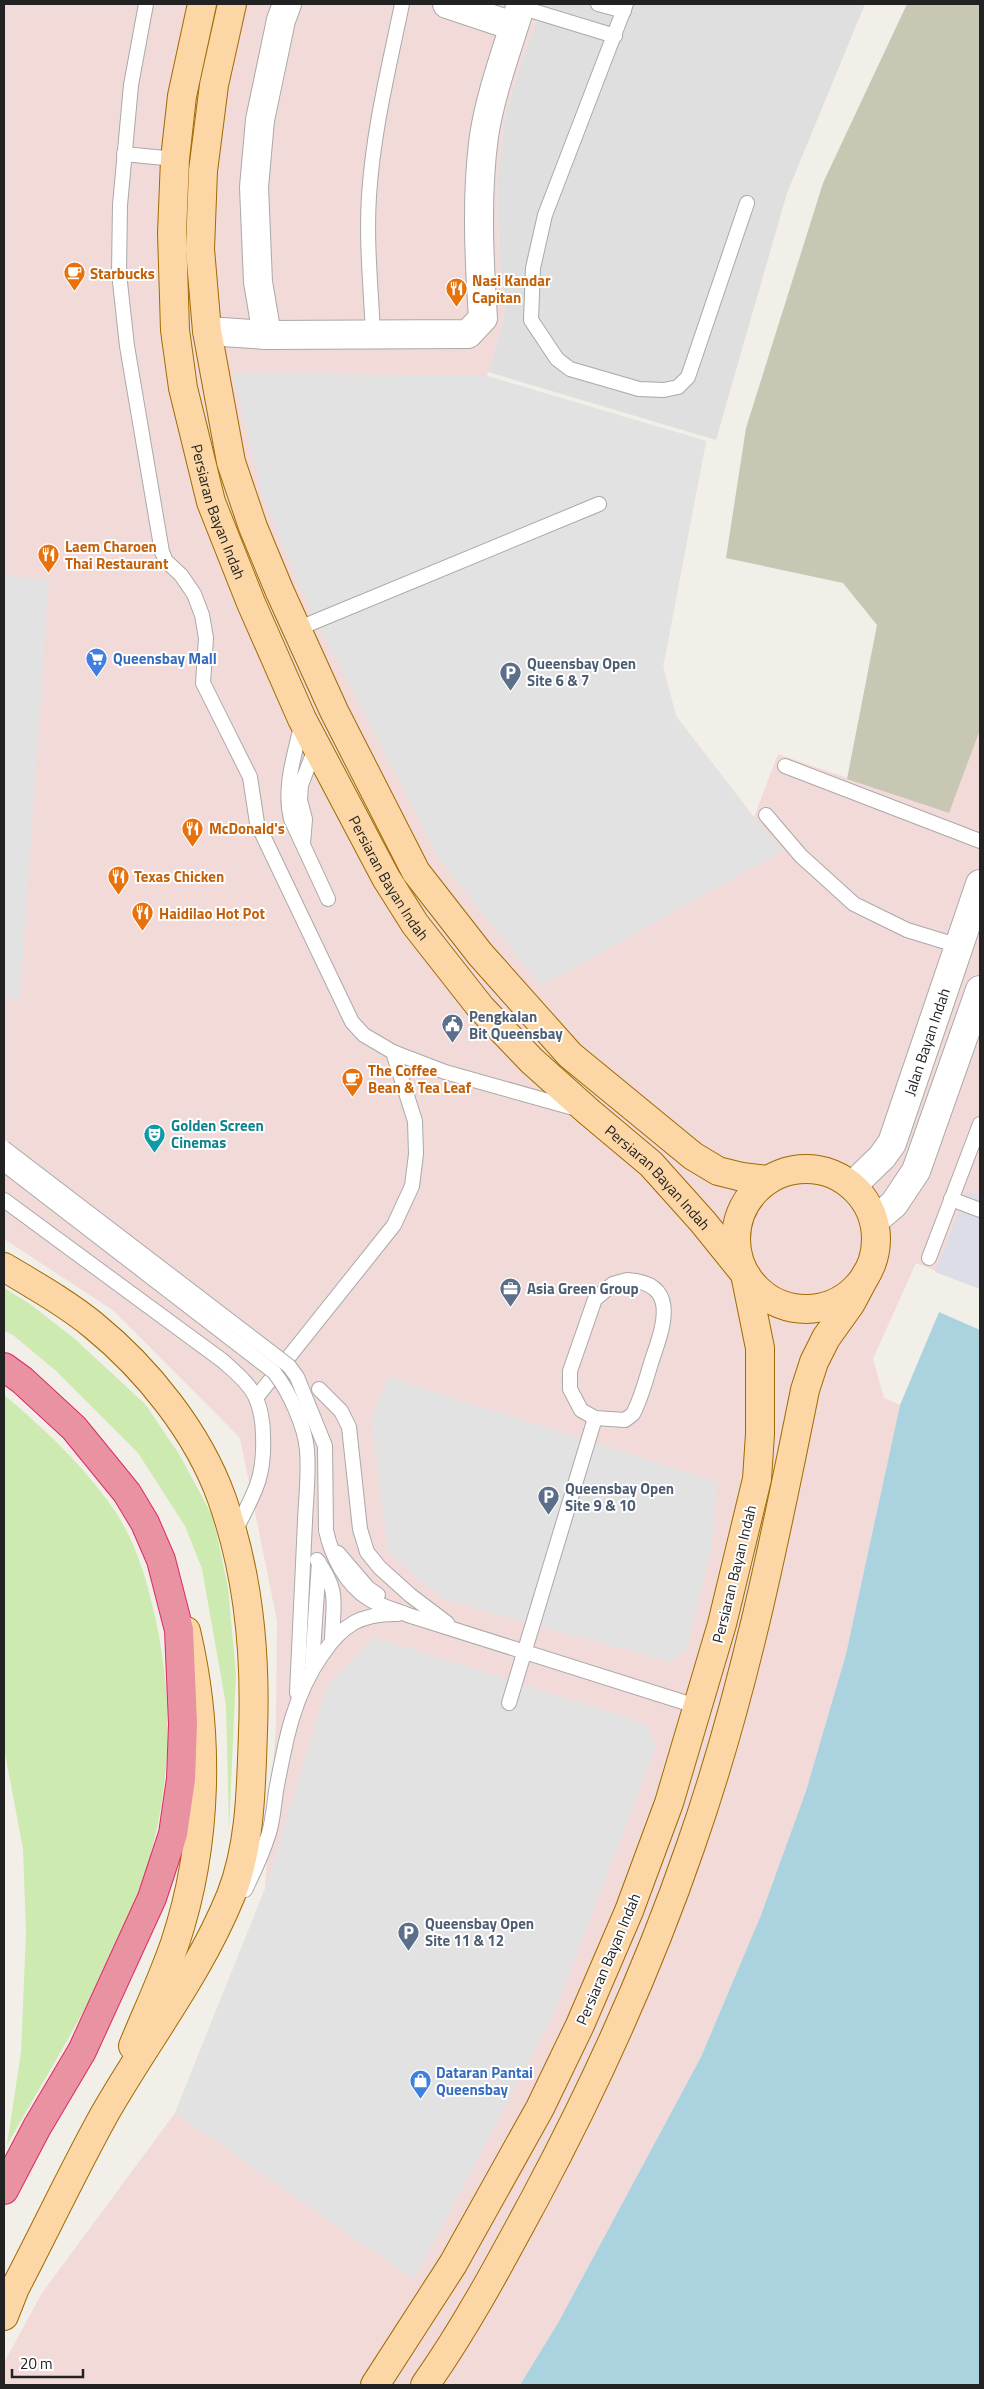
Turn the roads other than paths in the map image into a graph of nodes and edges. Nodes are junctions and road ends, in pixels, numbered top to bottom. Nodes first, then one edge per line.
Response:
1 (146, 4) edge
2 (202, 4) edge
3 (232, 4) edge
4 (287, 4) edge
5 (402, 4) edge
6 (447, 4) edge
7 (598, 4) edge
8 (625, 7) edge
9 (516, 10) edge
10 (615, 36) junction
11 (124, 154) junction
12 (176, 159) junction
13 (747, 203) dead end
14 (207, 331) junction
15 (267, 334) junction
16 (373, 334) junction
17 (599, 504) dead end
18 (297, 629) junction
19 (302, 719) junction
20 (316, 744) junction
21 (785, 766) dead end
22 (766, 815) dead end
23 (980, 841) edge
24 (303, 845) junction
25 (980, 884) edge
26 (328, 899) dead end
27 (959, 946) junction
28 (980, 990) edge
29 (394, 1052) junction
30 (589, 1112) junction
31 (980, 1124) edge
32 (4, 1148) edge
33 (4, 1164) edge
34 (768, 1180) junction
35 (852, 1186) junction
36 (951, 1199) junction
37 (4, 1200) edge
38 (980, 1210) edge
39 (874, 1221) junction
40 (929, 1258) dead end
41 (4, 1267) edge
42 (867, 1273) junction
43 (745, 1274) junction
44 (4, 1368) edge
45 (319, 1389) dead end
46 (256, 1398) junction
47 (595, 1418) junction
48 (233, 1535) junction
49 (305, 1544) junction
50 (161, 1560) junction
51 (319, 1562) junction
52 (408, 1615) junction
53 (456, 1630) junction
54 (332, 1640) junction
55 (525, 1651) junction
56 (312, 1668) junction
57 (296, 1702) junction
58 (508, 1703) dead end
59 (699, 1707) junction
60 (207, 1945) junction
61 (105, 2114) junction
62 (4, 2190) edge
63 (4, 2316) edge
64 (375, 2385) edge
65 (424, 2385) edge

1 - 11 lane
2 - 12 main road, Persiaran Bayan Indah
3 - 14 main road, Persiaran Bayan Indah
4 - 15 street
5 - 16 lane
6 - 9 street
7 - 8 lane
8 - 10 lane
9 - 10 lane
9 - 16 street
10 - 13 lane
11 - 12 lane
11 - 29 lane
12 - 19 main road, Persiaran Bayan Indah
14 - 15 street
14 - 18 main road, Persiaran Bayan Indah
15 - 16 street
17 - 18 lane
18 - 34 main road, Persiaran Bayan Indah
19 - 20 main road, Persiaran Bayan Indah
19 - 24 lane
20 - 24 lane
20 - 30 main road, Persiaran Bayan Indah
21 - 23 lane
22 - 27 lane
24 - 26 lane
25 - 27 street, Jalan Bayan Indah
27 - 35 street, Jalan Bayan Indah
28 - 39 street
29 - 30 lane
29 - 46 lane
30 - 43 main road, Persiaran Bayan Indah
31 - 36 lane
32 - 52 lane, bridge
33 - 49 lane, bridge
34 - 35 main road
34 - 43 main road
35 - 39 main road
36 - 38 lane
36 - 40 lane
37 - 46 lane
39 - 42 main road
41 - 48 main road
42 - 43 main road
42 - 65 main road, Persiaran Bayan Indah
43 - 59 main road, Persiaran Bayan Indah
44 - 50 highway
45 - 53 lane
46 - 48 lane
47 - 47 lane
47 - 55 lane
48 - 60 main road
49 - 51 lane
49 - 57 lane
50 - 61 main road
50 - 62 highway
51 - 54 lane
51 - 56 lane
52 - 53 lane
52 - 54 lane
53 - 55 lane
54 - 56 lane
55 - 58 lane
55 - 59 lane
56 - 57 lane
57 - 60 lane
59 - 64 main road, Persiaran Bayan Indah
60 - 61 main road
61 - 63 main road

